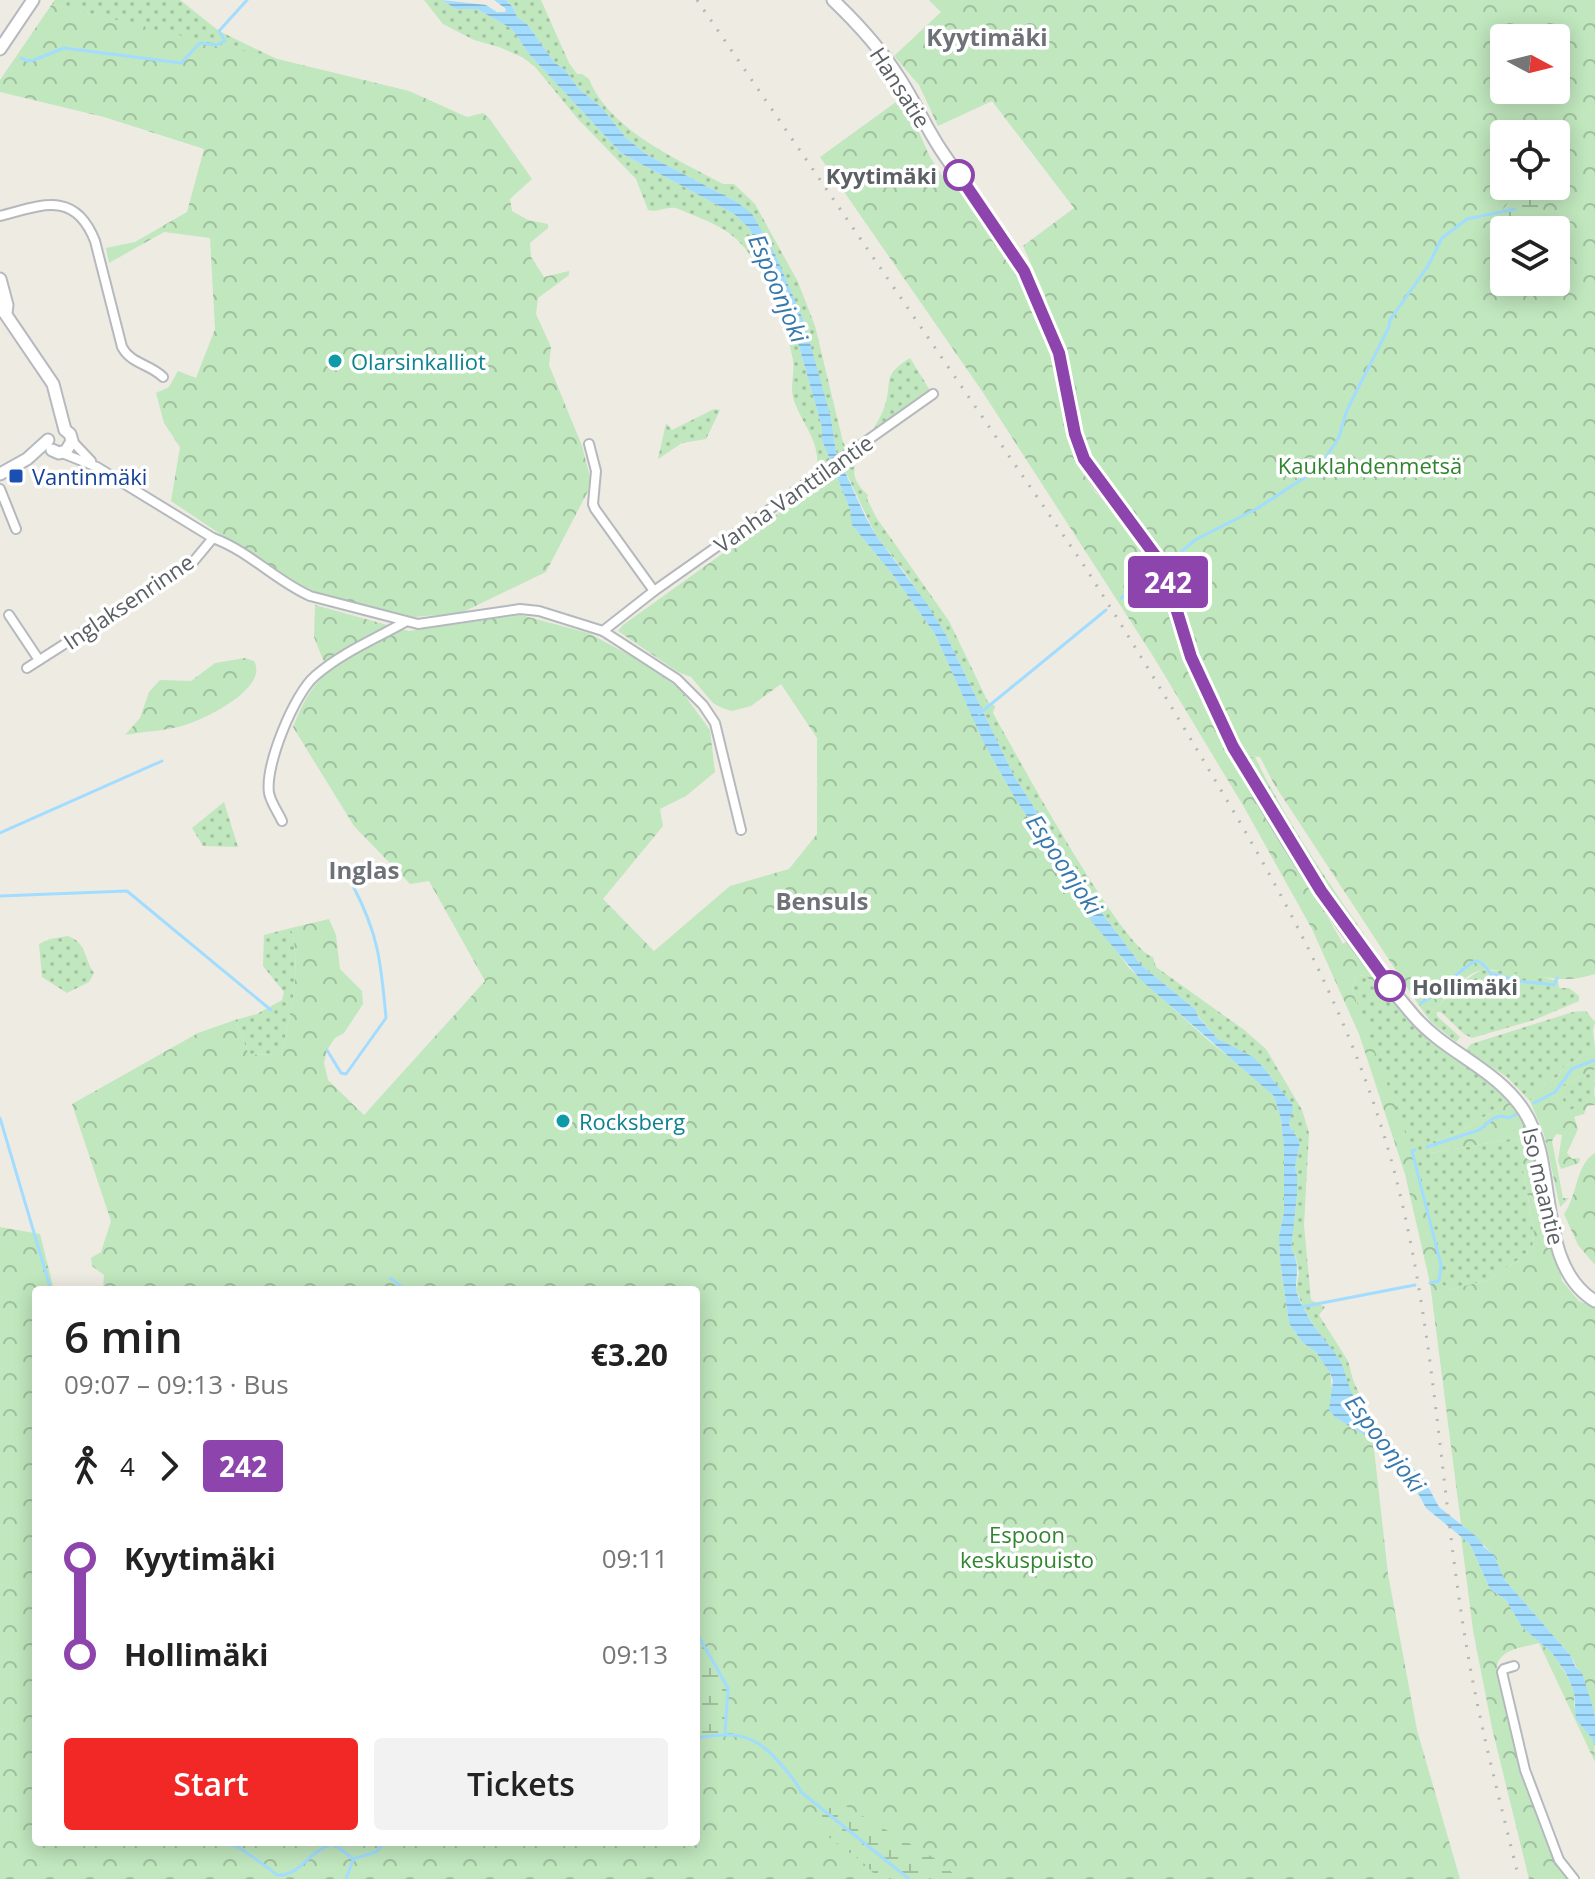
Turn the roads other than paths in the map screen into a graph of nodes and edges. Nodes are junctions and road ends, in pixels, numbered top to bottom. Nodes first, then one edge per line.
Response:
1 (33, 0) edge
2 (833, 0) edge
3 (0, 49) edge
4 (0, 216) edge
5 (0, 279) edge
6 (2, 311) edge
7 (163, 377) dead end
8 (933, 394) dead end
9 (56, 441) junction
10 (72, 441) joint
11 (589, 444) dead end
12 (97, 467) junction
13 (0, 474) edge
14 (0, 489) edge
15 (16, 529) dead end
16 (213, 538) junction
17 (1157, 558) joint
18 (654, 591) junction
19 (9, 615) dead end
20 (405, 622) junction
21 (603, 631) junction
22 (39, 660) junction
23 (27, 668) dead end
24 (282, 821) dead end
25 (741, 830) dead end
26 (1595, 1301) edge
27 (1514, 1666) dead end
28 (1574, 1879) edge

1 - 3 main road
2 - 17 main road, Hansatie
4 - 7 street
5 - 6 main road
6 - 9 main road
8 - 18 street, Vanha Vanttilantie
9 - 10 main road
9 - 12 street
9 - 13 main road
10 - 12 street
11 - 18 street
12 - 16 street
14 - 15 street
16 - 20 street
16 - 22 street, Inglaksenrinne
17 - 26 main road, Iso maantie
18 - 21 street, Vanha Vanttilantie
19 - 22 street, Inglaksenrinne
20 - 21 street
20 - 24 street
21 - 25 street
22 - 23 street, Inglaksenrinne
27 - 28 street

